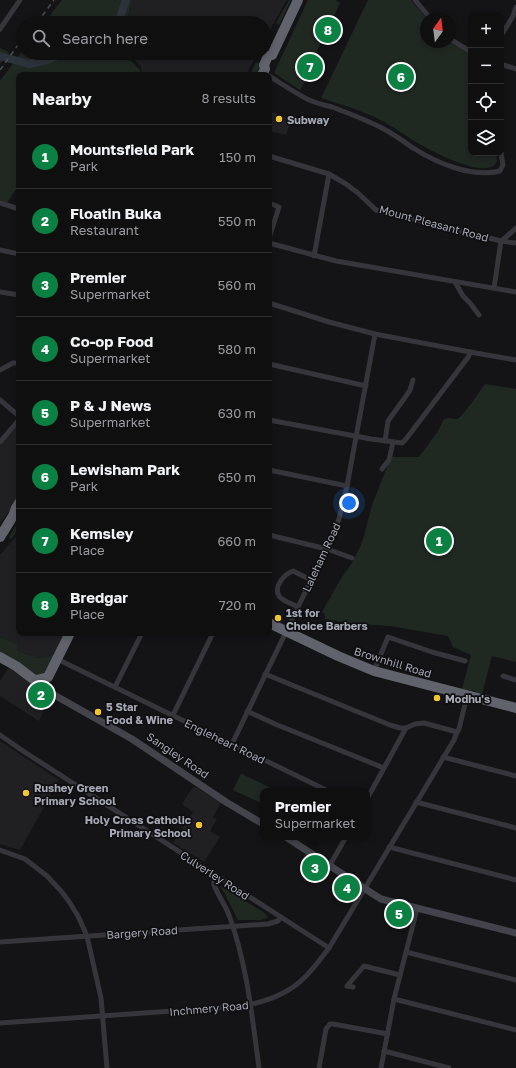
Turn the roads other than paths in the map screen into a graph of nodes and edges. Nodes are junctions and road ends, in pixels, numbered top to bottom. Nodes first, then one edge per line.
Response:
1 (20, 0) edge
2 (298, 0) edge
3 (415, 0) edge
4 (516, 7) edge
5 (425, 12) edge
6 (0, 29) edge
7 (504, 31) edge
8 (456, 43) edge
9 (468, 50) edge
10 (272, 55) edge
11 (272, 55) edge
12 (504, 65) edge
13 (516, 69) edge
14 (266, 72) edge
15 (272, 78) edge
16 (502, 156) edge
17 (272, 157) edge
18 (329, 174) junction
19 (0, 203) edge
20 (272, 204) edge
21 (16, 208) edge
22 (272, 228) edge
23 (516, 228) edge
24 (501, 241) junction
25 (516, 243) edge
26 (272, 244) edge
27 (0, 250) edge
28 (16, 253) edge
29 (314, 256) junction
30 (455, 282) junction
31 (494, 288) junction
32 (0, 292) edge
33 (516, 292) edge
34 (16, 295) edge
35 (272, 304) edge
36 (479, 315) dead end
37 (375, 334) junction
38 (470, 352) junction
39 (516, 360) edge
40 (16, 364) edge
41 (272, 365) edge
42 (0, 370) edge
43 (413, 380) dead end
44 (366, 386) junction
45 (0, 400) edge
46 (16, 413) edge
47 (272, 421) edge
48 (16, 423) edge
49 (356, 436) junction
50 (385, 441) junction
51 (0, 442) edge
52 (393, 442) junction
53 (382, 469) dead end
54 (272, 471) edge
55 (347, 486) junction
56 (16, 512) edge
57 (272, 536) edge
58 (0, 537) edge
59 (327, 549) junction
60 (352, 558) dead end
61 (311, 580) junction
62 (298, 607) junction
63 (272, 624) edge
64 (286, 631) junction
65 (68, 636) edge
66 (140, 636) edge
67 (212, 636) edge
68 (0, 657) edge
69 (57, 659) junction
70 (465, 661) dead end
71 (374, 670) junction
72 (265, 674) junction
73 (503, 676) dead end
74 (48, 677) junction
75 (33, 679) junction
76 (516, 680) edge
77 (115, 687) junction
78 (467, 696) junction
79 (58, 697) junction
80 (516, 708) edge
81 (248, 711) junction
82 (173, 715) junction
83 (406, 728) junction
84 (457, 732) junction
85 (0, 735) edge
86 (232, 744) junction
87 (443, 757) junction
88 (384, 768) junction
89 (516, 776) edge
90 (322, 788) edge
91 (370, 794) edge
92 (416, 802) junction
93 (260, 822) edge
94 (516, 828) edge
95 (291, 840) edge
96 (344, 840) edge
97 (389, 847) junction
98 (0, 850) edge
99 (330, 866) junction
100 (216, 875) junction
101 (516, 880) edge
102 (365, 889) junction
103 (417, 909) junction
104 (281, 917) junction
105 (233, 926) junction
106 (516, 933) edge
107 (87, 936) junction
108 (0, 942) edge
109 (329, 948) junction
110 (406, 952) junction
111 (400, 975) junction
112 (516, 980) edge
113 (353, 987) dead end
114 (394, 1000) junction
115 (250, 1004) junction
116 (103, 1016) junction
117 (0, 1023) edge
118 (516, 1030) edge
119 (388, 1034) junction
120 (384, 1051) junction
121 (107, 1068) edge
122 (259, 1068) edge
123 (319, 1068) edge
124 (381, 1068) edge
125 (449, 1068) edge

1 - 6 street
2 - 10 highway
3 - 5 street
4 - 7 street
8 - 9 street
11 - 14 highway
12 - 13 street
15 - 16 street
17 - 18 street, Mount Pleasant Road
18 - 24 street, Mount Pleasant Road
18 - 29 street
19 - 21 street
20 - 22 street
23 - 24 street
24 - 25 street, Mount Pleasant Road
24 - 31 street
26 - 29 street
27 - 28 street
29 - 30 street
30 - 31 street
30 - 36 street
31 - 33 street
32 - 34 street
35 - 37 street
37 - 38 street
37 - 44 street, Laleham Road
38 - 39 street
38 - 52 street
40 - 42 street
41 - 44 street
43 - 50 street
44 - 49 street, Laleham Road
45 - 46 street
47 - 49 street
48 - 51 street
49 - 50 street
49 - 55 street, Laleham Road
50 - 52 street
52 - 53 street
54 - 55 street
55 - 59 street, Laleham Road
56 - 58 highway
57 - 59 street
59 - 60 street
59 - 61 street, Laleham Road
61 - 62 street, Laleham Road
61 - 62 street
62 - 64 street, Laleham Road
63 - 64 highway, Brownhill Road
64 - 71 highway, Brownhill Road
64 - 72 street, Laleham Road
65 - 69 highway
66 - 77 street
67 - 82 street
68 - 75 highway, Sangley Road
69 - 74 highway
69 - 77 street, Engleheart Road
70 - 71 street
71 - 78 highway, Brownhill Road
72 - 81 street, Laleham Road
72 - 83 street
73 - 76 street
74 - 75 highway
74 - 79 street, Sangley Road
75 - 79 street, Sangley Road
77 - 82 street, Engleheart Road
78 - 80 highway, Brownhill Road
78 - 84 street, Inchmery Road
79 - 93 street, Sangley Road
81 - 86 street, Laleham Road
81 - 88 street
82 - 86 street, Engleheart Road
83 - 84 street
83 - 88 street
84 - 87 street, Inchmery Road
85 - 100 street, Culverley Road
86 - 90 street, Engleheart Road
87 - 89 street
87 - 92 street, Inchmery Road
88 - 91 street
92 - 94 street
92 - 97 street, Inchmery Road
95 - 99 street
96 - 99 street
97 - 101 street
97 - 102 street, Inchmery Road
98 - 107 street
99 - 102 street
100 - 104 street, Culverley Road
100 - 105 street
102 - 103 street
102 - 109 street, Inchmery Road
103 - 106 street
103 - 110 street
104 - 105 street, Bargery Road
104 - 109 street, Culverley Road
105 - 107 street, Bargery Road
105 - 115 street
107 - 108 street, Bargery Road
107 - 116 street
109 - 115 street, Inchmery Road
110 - 111 street
110 - 112 street
111 - 113 street
111 - 114 street
114 - 118 street
114 - 119 street
115 - 116 street, Inchmery Road
115 - 122 street
116 - 117 street, Inchmery Road
116 - 121 street
119 - 120 street
119 - 123 street
120 - 124 street
120 - 125 street

